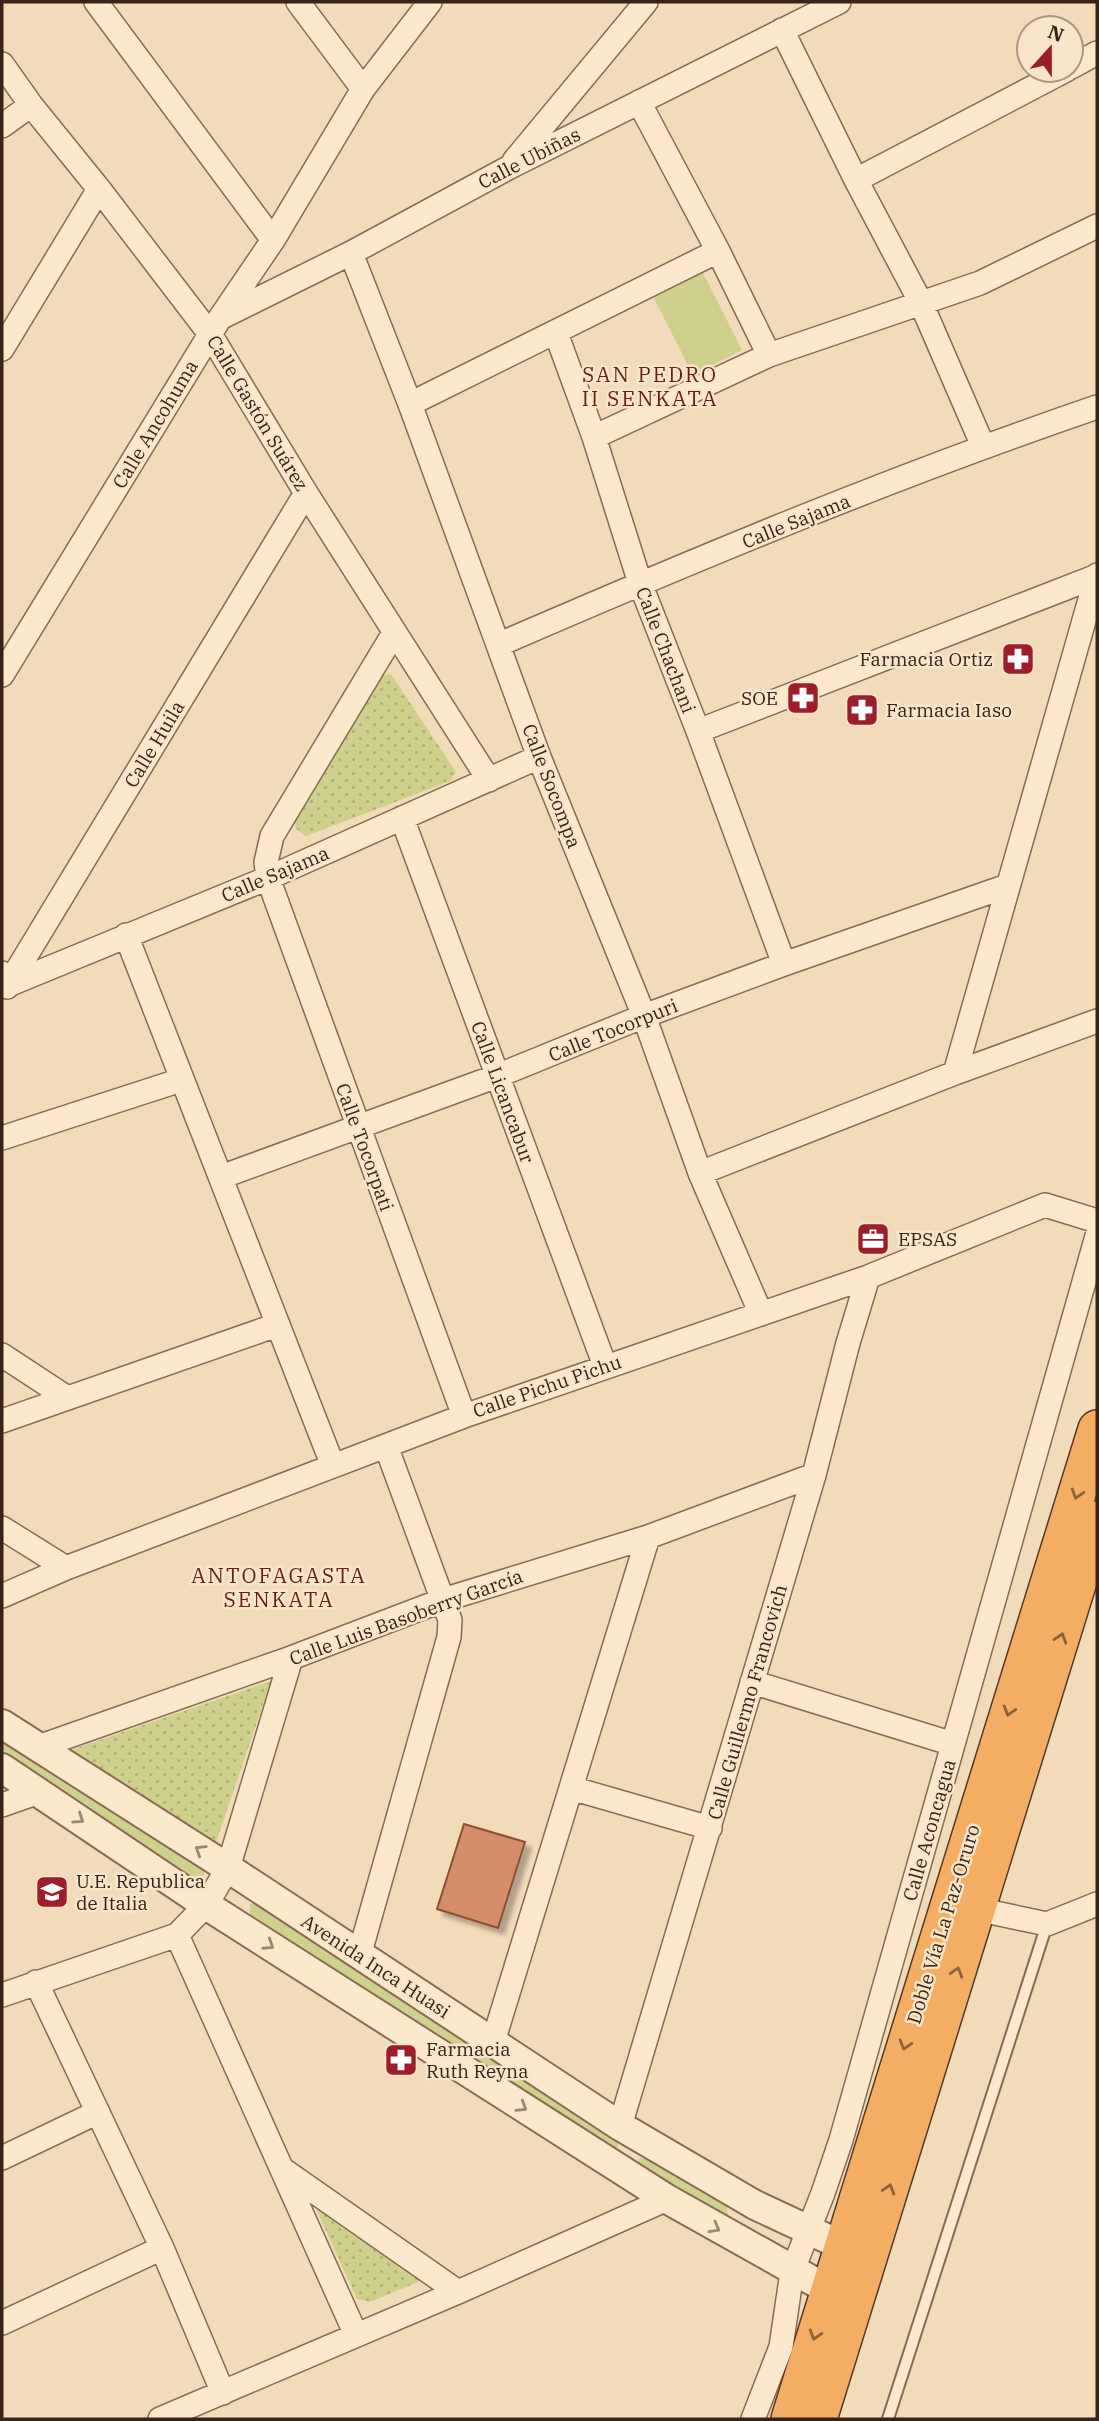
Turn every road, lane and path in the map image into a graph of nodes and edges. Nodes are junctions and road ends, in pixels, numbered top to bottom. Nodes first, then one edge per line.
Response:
1 (96, 2) edge
2 (298, 2) edge
3 (430, 2) edge
4 (646, 2) edge
5 (839, 2) edge
6 (782, 30) junction
7 (2, 64) edge
8 (1039, 84) edge
9 (363, 89) junction
10 (639, 102) junction
11 (31, 106) junction
12 (2, 126) edge
13 (508, 168) junction
14 (856, 180) junction
15 (99, 189) junction
16 (1097, 226) edge
17 (273, 240) junction
18 (718, 251) junction
19 (351, 253) junction
20 (921, 303) junction
21 (215, 326) junction
22 (556, 333) junction
23 (2, 349) edge
24 (769, 355) junction
25 (410, 404) junction
26 (1097, 407) edge
27 (594, 437) junction
28 (983, 446) junction
29 (306, 493) junction
30 (1097, 576) edge
31 (640, 583) junction
32 (394, 633) junction
33 (500, 644) junction
34 (2, 674) edge
35 (698, 731) junction
36 (539, 757) junction
37 (489, 780) junction
38 (402, 818) junction
39 (268, 878) junction
40 (1007, 886) junction
41 (126, 935) junction
42 (784, 964) junction
43 (4, 984) edge
44 (644, 1016) junction
45 (1097, 1021) edge
46 (955, 1073) junction
47 (497, 1076) junction
48 (181, 1080) junction
49 (358, 1126) junction
50 (2, 1138) edge
51 (700, 1173) junction
52 (221, 1177) junction
53 (1097, 1221) edge
54 (1097, 1236) edge
55 (868, 1277) junction
56 (761, 1314) junction
57 (277, 1325) junction
58 (2, 1355) edge
59 (605, 1366) junction
60 (66, 1397) junction
61 (464, 1416) junction
62 (2, 1421) edge
63 (1097, 1429) edge
64 (386, 1446) junction
65 (333, 1466) junction
66 (814, 1475) junction
67 (1097, 1520) edge
68 (2, 1528) edge
69 (648, 1537) junction
70 (66, 1568) junction
71 (2, 1596) edge
72 (443, 1600) junction
73 (290, 1658) junction
74 (752, 1682) junction
75 (2, 1724) edge
76 (953, 1744) junction
77 (38, 1748) junction
78 (2, 1768) edge
79 (571, 1787) junction
80 (39, 1792) junction
81 (2, 1805) edge
82 (710, 1828) junction
83 (228, 1868) junction
84 (1097, 1904) edge
85 (206, 1905) junction
86 (976, 1909) junction
87 (1047, 1924) junction
88 (177, 1935) junction
89 (359, 1956) junction
90 (36, 1982) junction
91 (2, 1994) edge
92 (492, 2042) junction
93 (99, 2112) junction
94 (632, 2133) junction
95 (2, 2158) edge
96 (282, 2169) junction
97 (624, 2172) junction
98 (667, 2199) junction
99 (807, 2229) junction
100 (162, 2248) junction
101 (856, 2250) junction
102 (792, 2272) junction
103 (829, 2290) junction
104 (458, 2292) junction
105 (2, 2323) edge
106 (356, 2335) junction
107 (223, 2393) junction
108 (160, 2419) edge
109 (753, 2419) edge
110 (790, 2419) edge
111 (818, 2419) edge
112 (888, 2419) edge

1 - 17 street
2 - 9 street
3 - 9 street, Calle Ancohuma
4 - 13 street
5 - 6 street, Calle Ubiñas
6 - 10 street, Calle Ubiñas
6 - 14 street
7 - 11 street, Calle Gastón Suárez
8 - 14 street
9 - 17 street, Calle Ancohuma
10 - 13 street, Calle Ubiñas
10 - 18 street
11 - 12 street
11 - 15 street, Calle Gastón Suárez
13 - 19 street, Calle Ubiñas
14 - 20 street
15 - 21 street, Calle Gastón Suárez
15 - 23 street
16 - 20 street
17 - 21 street, Calle Ancohuma
18 - 22 street
18 - 24 street
19 - 21 street, Calle Ubiñas
19 - 25 street, Calle Socompa
20 - 24 street
20 - 28 street
21 - 29 street, Calle Gastón Suárez
21 - 34 street, Calle Ancohuma
22 - 25 street
22 - 27 street, Calle Chachani
24 - 27 street
25 - 33 street, Calle Socompa
26 - 28 street, Calle Sajama
27 - 31 street, Calle Chachani
28 - 31 street, Calle Sajama
29 - 32 street, Calle Gastón Suárez
29 - 43 street, Calle Huila
30 - 35 street
30 - 40 street
31 - 33 street, Calle Sajama
31 - 35 street, Calle Chachani
32 - 37 street, Calle Gastón Suárez
32 - 39 street
33 - 36 street, Calle Socompa
35 - 42 street, Calle Chachani
36 - 37 street, Calle Sajama
36 - 44 street, Calle Socompa
37 - 38 street, Calle Sajama
38 - 39 street, Calle Sajama
38 - 47 street, Calle Licancabur
39 - 41 street, Calle Sajama
39 - 49 street, Calle Tocorpati
40 - 42 street, Calle Tocorpuri
40 - 46 street
41 - 43 street, Calle Sajama
41 - 48 street
42 - 44 street, Calle Tocorpuri
44 - 47 street, Calle Tocorpuri
44 - 51 street, Calle Socompa
45 - 46 street
46 - 51 street
47 - 49 street, Calle Tocorpuri
47 - 59 street, Calle Licancabur
48 - 50 street
48 - 52 street
49 - 52 street, Calle Tocorpuri
49 - 61 street, Calle Tocorpati
51 - 56 street, Calle Socompa
52 - 57 street
53 - 55 street, Calle Pichu Pichu
54 - 76 street, Calle Aconcagua
55 - 56 street, Calle Pichu Pichu
55 - 66 street, Calle Guillermo Francovich
56 - 59 street, Calle Pichu Pichu
57 - 60 street
57 - 65 street
58 - 60 street
59 - 61 street, Calle Pichu Pichu
60 - 62 street
61 - 64 street, Calle Pichu Pichu
63 -> 101 highway, Doble Vía La Paz-Oruro
64 - 65 street, Calle Pichu Pichu
64 - 72 street
65 - 70 street, Calle Pichu Pichu
66 - 69 street, Calle Luis Basoberry García
66 - 74 street, Calle Guillermo Francovich
86 -> 67 highway, Doble Vía La Paz-Oruro
68 - 70 street
69 - 72 street, Calle Luis Basoberry García
69 - 79 street
70 - 71 street, Calle Pichu Pichu
72 - 73 street, Calle Luis Basoberry García
72 - 89 street
73 - 77 street, Calle Luis Basoberry García
73 - 83 street
74 - 76 street
74 - 82 street, Calle Guillermo Francovich
75 - 77 street, Avenida Inca Huasi
76 - 99 street, Calle Aconcagua
83 -> 77 street, Avenida Inca Huasi
78 - 80 street
79 - 82 street
79 - 92 street
80 - 81 street
80 -> 85 street
82 - 94 street, Calle Guillermo Francovich
83 - 85 street
83 - 89 street, Avenida Inca Huasi
84 - 87 street
85 - 88 street
85 -> 97 street
86 - 87 street
101 -> 86 highway, Doble Vía La Paz-Oruro
87 - 112 lane
88 - 90 street
88 - 96 street
89 - 92 street, Avenida Inca Huasi
90 - 91 street
90 - 93 street
92 - 94 street, Avenida Inca Huasi
93 - 95 street
93 - 100 street
94 - 97 street
94 - 99 street, Avenida Inca Huasi
96 - 104 street
96 - 106 street
97 - 98 street
98 -> 102 street
98 - 104 street
99 - 101 street, Avenida Inca Huasi
99 - 102 street, Calle Aconcagua
100 - 105 street
100 - 107 street
101 - 103 highway, Doble Vía La Paz-Oruro
101 - 111 highway, Doble Vía La Paz-Oruro
102 - 103 street
102 - 109 street, Calle Aconcagua
103 -> 110 highway, Doble Vía La Paz-Oruro
104 - 106 street
106 - 107 street
107 - 108 street

